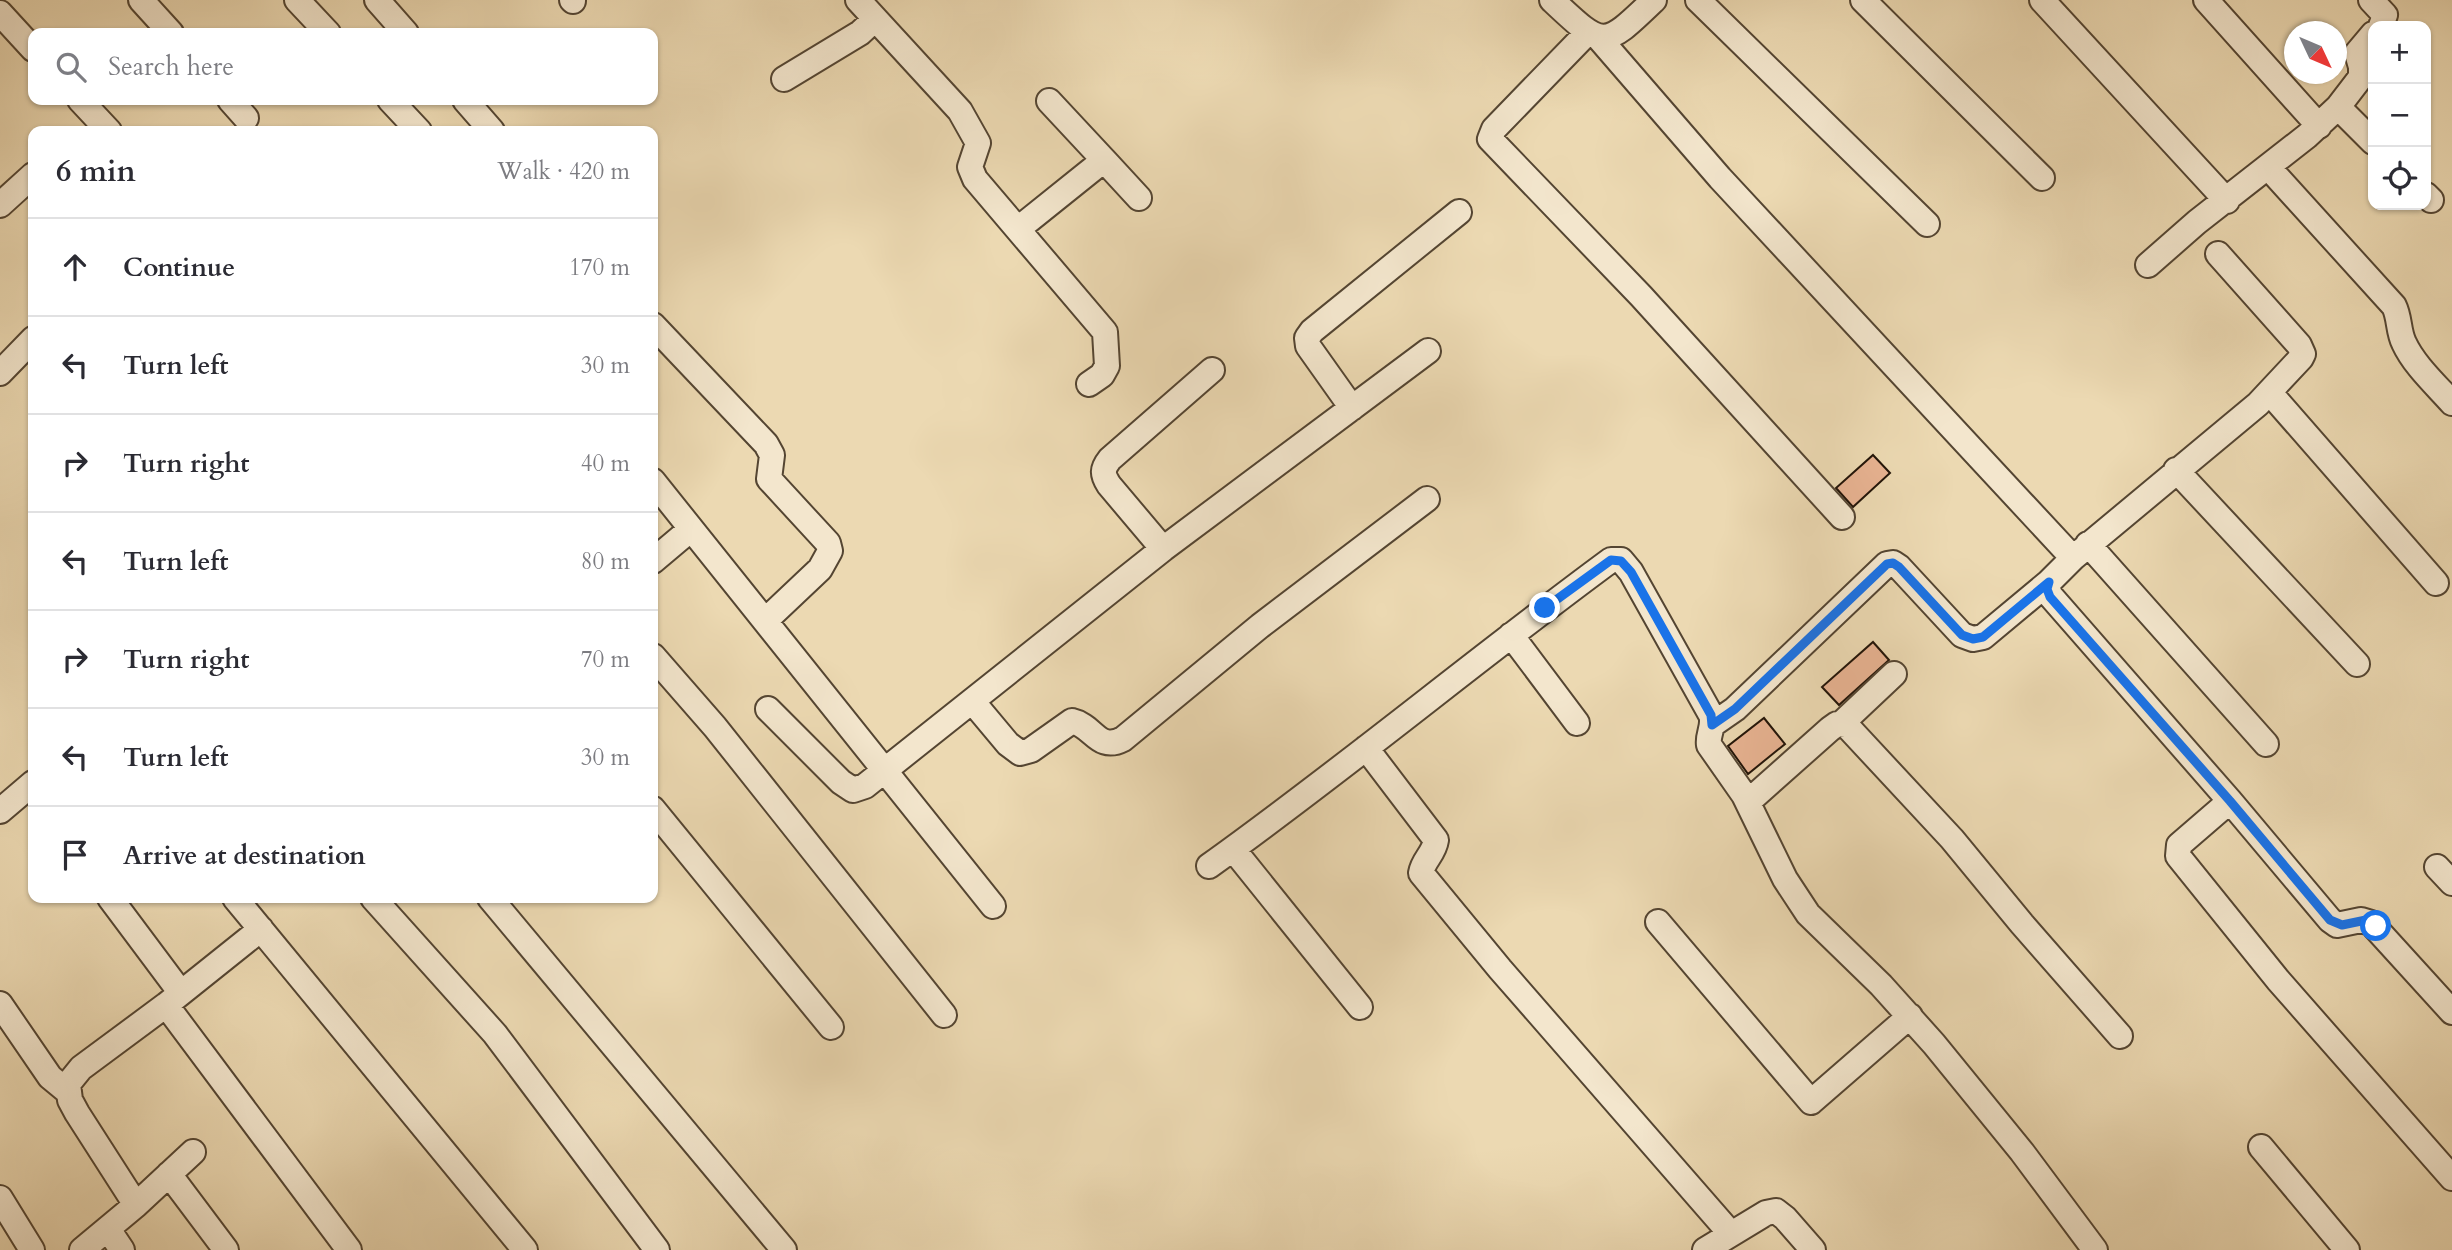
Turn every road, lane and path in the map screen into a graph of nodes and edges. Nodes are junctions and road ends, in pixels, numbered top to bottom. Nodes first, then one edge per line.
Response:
1 (141, 0) edge
2 (297, 0) edge
3 (377, 0) edge
4 (858, 0) edge
5 (1552, 0) edge
6 (1654, 0) edge
7 (1698, 0) edge
8 (1863, 0) edge
9 (2042, 0) edge
10 (2206, 0) edge
11 (2371, 0) edge
12 (0, 13) edge
13 (875, 19) junction
14 (2384, 21) edge
15 (166, 28) edge
16 (323, 28) edge
17 (402, 28) edge
18 (1593, 34) junction
19 (2368, 40) edge
20 (28, 44) edge
21 (784, 79) dead end
22 (1049, 102) dead end
23 (395, 105) edge
24 (469, 105) edge
25 (2338, 107) junction
26 (413, 126) edge
27 (488, 126) edge
28 (2319, 126) junction
29 (2368, 137) edge
30 (1104, 160) junction
31 (2269, 167) junction
32 (2042, 178) dead end
33 (28, 180) edge
34 (1139, 198) dead end
35 (2227, 201) junction
36 (0, 205) edge
37 (1459, 212) dead end
38 (1927, 224) dead end
39 (1018, 229) junction
40 (2218, 254) dead end
41 (2148, 265) dead end
42 (658, 330) edge
43 (28, 344) edge
44 (1428, 351) dead end
45 (1212, 370) dead end
46 (0, 373) edge
47 (1089, 384) dead end
48 (2270, 393) junction
49 (2452, 403) edge
50 (1352, 408) junction
51 (2176, 470) junction
52 (658, 487) edge
53 (1427, 499) dead end
54 (1842, 517) dead end
55 (691, 529) junction
56 (1163, 549) junction
57 (2080, 551) junction
58 (658, 557) edge
59 (2049, 582) junction
60 (2436, 583) dead end
61 (765, 621) junction
62 (1511, 635) junction
63 (658, 662) edge
64 (2357, 664) dead end
65 (1894, 674) dead end
66 (971, 701) junction
67 (768, 709) dead end
68 (1577, 723) dead end
69 (1842, 723) junction
70 (1712, 725) junction
71 (2266, 744) dead end
72 (1366, 748) junction
73 (885, 770) junction
74 (28, 787) edge
75 (2230, 801) junction
76 (1748, 802) junction
77 (0, 811) edge
78 (658, 815) edge
79 (1233, 849) junction
80 (1209, 866) dead end
81 (113, 903) edge
82 (239, 903) edge
83 (377, 903) edge
84 (494, 903) edge
85 (993, 906) dead end
86 (1658, 922) dead end
87 (261, 929) junction
88 (174, 999) junction
89 (0, 1004) edge
90 (1360, 1007) dead end
91 (2452, 1012) edge
92 (944, 1015) dead end
93 (1910, 1016) junction
94 (831, 1027) dead end
95 (2120, 1036) dead end
96 (67, 1091) junction
97 (2261, 1147) dead end
98 (193, 1152) dead end
99 (169, 1174) junction
100 (2452, 1178) edge
101 (0, 1198) edge
102 (136, 1205) junction
103 (108, 1229) junction
104 (1731, 1234) junction
105 (33, 1250) edge
106 (82, 1250) edge
107 (122, 1250) edge
108 (226, 1250) edge
109 (349, 1250) edge
110 (525, 1250) edge
111 (657, 1250) edge
112 (784, 1250) edge
113 (1704, 1250) edge
114 (1814, 1250) edge
115 (2095, 1250) edge
116 (2347, 1250) edge

1 - 15 street
2 - 16 street
3 - 17 street
4 - 13 street
5 - 18 street
6 - 18 street
7 - 38 street
8 - 32 street
9 - 35 street
10 - 28 street
11 - 14 street
12 - 20 street
13 - 21 street
13 - 39 street
18 - 54 street
18 - 57 street
19 - 25 street
22 - 30 street
23 - 26 street
24 - 27 street
25 - 28 street
25 - 29 street
28 - 31 street
30 - 34 street
30 - 39 street
31 - 35 street
31 - 49 street
33 - 36 street
35 - 41 street
37 - 50 street
39 - 47 street
40 - 48 street
42 - 61 street
43 - 46 street
44 - 50 street
45 - 56 street
48 - 51 street
48 - 60 street
50 - 56 street
51 - 57 street
51 - 64 street
52 - 55 street
53 - 66 street
55 - 58 street
55 - 61 street
56 - 66 street
57 - 59 street
57 - 71 street
59 - 70 street
59 - 75 street
61 - 73 street
62 - 68 street
62 - 70 street
62 - 72 street
63 - 92 street
65 - 69 street
66 - 73 street
67 - 73 street
69 - 76 street
69 - 95 street
70 - 76 street
72 - 79 street
72 - 104 street
73 - 85 street
74 - 77 street
75 - 91 street
75 - 100 street
76 - 93 street
78 - 94 street
79 - 80 street
79 - 90 street
81 - 88 street
82 - 87 street
83 - 111 street
84 - 112 street
86 - 93 street
87 - 88 street
87 - 110 street
88 - 96 street
88 - 109 street
89 - 96 street
93 - 115 street
96 - 102 street
97 - 116 street
98 - 99 street
99 - 102 street
99 - 108 street
101 - 105 street
102 - 103 street
103 - 106 street
103 - 107 street
104 - 113 street
104 - 114 street

